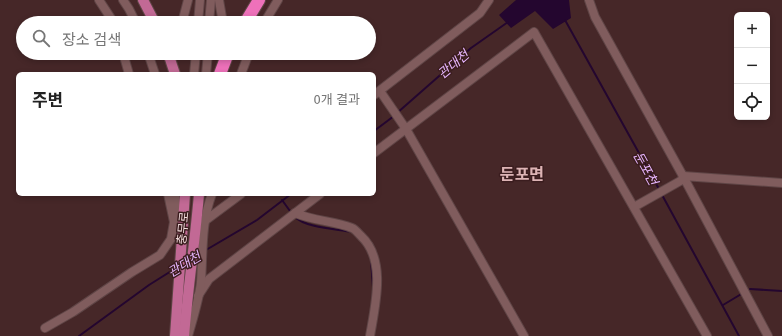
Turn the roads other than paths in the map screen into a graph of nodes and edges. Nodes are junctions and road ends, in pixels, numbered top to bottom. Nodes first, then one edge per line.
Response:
1 (99, 0) edge
2 (123, 0) edge
3 (141, 0) edge
4 (188, 0) edge
5 (200, 0) edge
6 (211, 0) edge
7 (219, 0) edge
8 (259, 0) edge
9 (278, 0) edge
10 (489, 0) edge
11 (589, 0) edge
12 (109, 16) edge
13 (132, 16) edge
14 (150, 16) edge
15 (184, 16) edge
16 (199, 16) edge
17 (210, 16) edge
18 (221, 16) edge
19 (249, 16) edge
20 (268, 16) edge
21 (125, 60) edge
22 (152, 60) edge
23 (170, 60) edge
24 (195, 60) edge
25 (207, 60) edge
26 (225, 60) edge
27 (246, 60) edge
28 (128, 72) edge
29 (155, 72) edge
30 (174, 72) edge
31 (194, 72) edge
32 (206, 72) edge
33 (221, 72) edge
34 (243, 72) edge
35 (379, 94) edge
36 (405, 127) junction
37 (376, 151) edge
38 (683, 178) junction
39 (782, 183) edge
40 (169, 196) edge
41 (170, 196) edge
42 (175, 196) edge
43 (185, 196) edge
44 (199, 196) edge
45 (211, 196) edge
46 (239, 196) edge
47 (317, 196) edge
48 (176, 206) junction
49 (637, 206) junction
50 (295, 213) junction
51 (205, 223) junction
52 (183, 230) junction
53 (184, 290) junction
54 (198, 296) junction
55 (45, 328) dead end
56 (175, 336) edge
57 (184, 336) edge
58 (188, 336) edge
59 (370, 336) edge
60 (524, 336) edge
61 (707, 336) edge
62 (768, 336) edge

1 - 12 street
2 - 13 street
3 - 14 main road
4 - 15 street
5 - 16 street
6 - 17 street
7 - 18 street
8 - 19 highway
9 - 20 street
10 - 35 street
11 - 38 street
21 - 28 street
22 - 29 street
23 - 30 main road
24 - 31 street
25 - 32 street
26 - 33 highway
27 - 34 street
35 - 36 street
36 - 37 street
36 - 49 street
36 - 60 street
38 - 39 street
38 - 49 street
38 - 62 street
40 - 55 street
41 - 48 street
42 - 48 street
43 - 52 main road, 충무로
44 - 53 main road, 충무로
45 - 51 street
46 - 51 street
47 - 50 street
48 - 52 street
49 - 61 street
50 - 54 street
50 - 59 street
51 - 54 street
52 - 53 main road, 충무로
53 - 56 main road, 충무로
53 - 57 main road, 충무로
54 - 58 street

